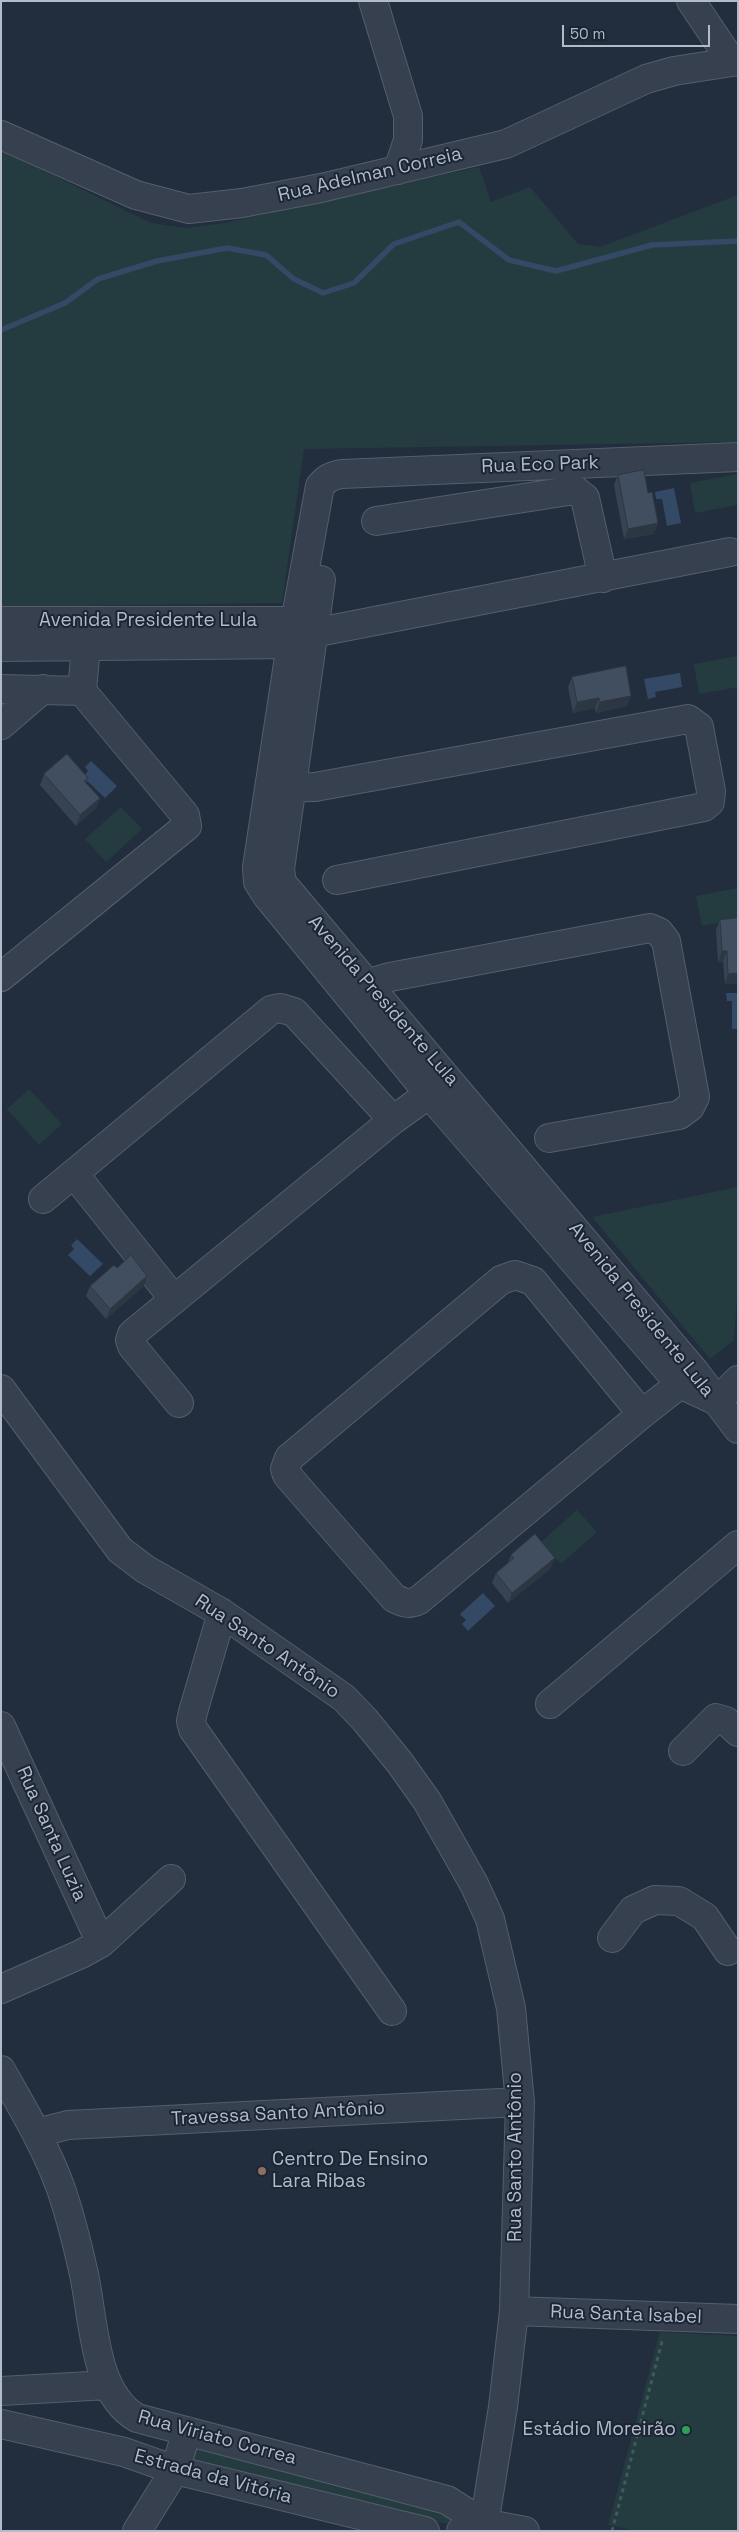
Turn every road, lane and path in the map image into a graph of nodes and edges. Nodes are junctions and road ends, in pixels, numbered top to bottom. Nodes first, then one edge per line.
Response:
1 (373, 1) edge
2 (691, 1) edge
3 (735, 61) edge
4 (408, 116) junction
5 (1, 135) edge
6 (443, 159) junction
7 (398, 170) junction
8 (738, 457) edge
9 (342, 474) joint
10 (376, 521) dead end
11 (730, 552) dead end
12 (603, 578) junction
13 (1, 621) edge
14 (300, 633) junction
15 (86, 646) junction
16 (1, 647) edge
17 (43, 689) junction
18 (1, 690) edge
19 (82, 691) junction
20 (1, 725) edge
21 (281, 789) junction
22 (337, 880) dead end
23 (1, 976) edge
24 (360, 991) junction
25 (439, 1086) junction
26 (392, 1120) junction
27 (549, 1138) dead end
28 (75, 1175) junction
29 (43, 1199) dead end
30 (173, 1298) junction
31 (688, 1378) junction
32 (738, 1380) edge
33 (1, 1389) edge
34 (717, 1401) junction
35 (179, 1404) dead end
36 (642, 1414) junction
37 (738, 1429) edge
38 (738, 1545) edge
39 (222, 1613) junction
40 (550, 1704) dead end
41 (1, 1726) edge
42 (738, 1732) edge
43 (683, 1751) dead end
44 (171, 1879) dead end
45 (612, 1938) dead end
46 (101, 1943) junction
47 (728, 1951) dead end
48 (1, 1989) edge
49 (392, 2011) dead end
50 (1, 2070) edge
51 (520, 2102) junction
52 (37, 2133) junction
53 (514, 2311) junction
54 (669, 2317) junction
55 (738, 2319) edge
56 (108, 2385) junction
57 (1, 2391) edge
58 (1, 2424) edge
59 (187, 2431) junction
60 (175, 2470) junction
61 (476, 2528) edge
62 (137, 2531) edge
63 (425, 2531) edge
64 (525, 2531) edge
65 (612, 2531) edge

1 - 4 street
2 - 3 street
3 - 6 street, Rua Adelman Correia
4 - 6 street
4 - 7 street
5 - 7 street, Rua Adelman Correia
6 - 7 street, Rua Adelman Correia
8 - 9 street, Rua Eco Park
9 - 14 street, Avenida Presidente Lula
10 - 12 street
11 - 12 street
12 - 14 street
13 - 14 street, Avenida Presidente Lula
14 - 15 street, Avenida Presidente Lula
14 - 21 street, Avenida Presidente Lula
15 - 16 street, Avenida Presidente Lula
15 - 19 street
17 - 18 street
17 - 19 street
17 - 20 street
19 - 23 street
21 - 22 street
21 - 24 street, Avenida Presidente Lula
24 - 25 street, Avenida Presidente Lula
24 - 27 street
25 - 26 street
25 - 31 street, Avenida Presidente Lula
26 - 28 street
26 - 30 street
28 - 29 street
28 - 30 street
30 - 35 street
31 - 34 street, Avenida Presidente Lula
31 - 36 street
32 - 34 street
33 - 39 street, Rua Santo Antônio
34 - 37 street
36 - 36 street
38 - 40 street
39 - 49 street
39 - 51 street, Rua Santo Antônio
41 - 46 street, Rua Santa Luzia
42 - 43 street
44 - 46 street
45 - 47 street
46 - 48 street
50 - 52 street, Rua Viriato Correa
51 - 52 street, Travessa Santo Antônio
51 - 53 street, Rua Santo Antônio
52 - 56 street, Rua Viriato Correa
53 - 54 street, Rua Santa Isabel
53 - 61 street, Rua Santo Antônio
54 - 55 street, Rua Santa Isabel
54 - 65 path
56 - 57 street
56 - 59 street, Rua Viriato Correa
58 - 60 street, Estrada da Vitória
59 - 60 street
59 - 61 street, Rua Viriato Correa
60 - 62 street
60 - 63 street, Estrada da Vitória
61 - 64 street

